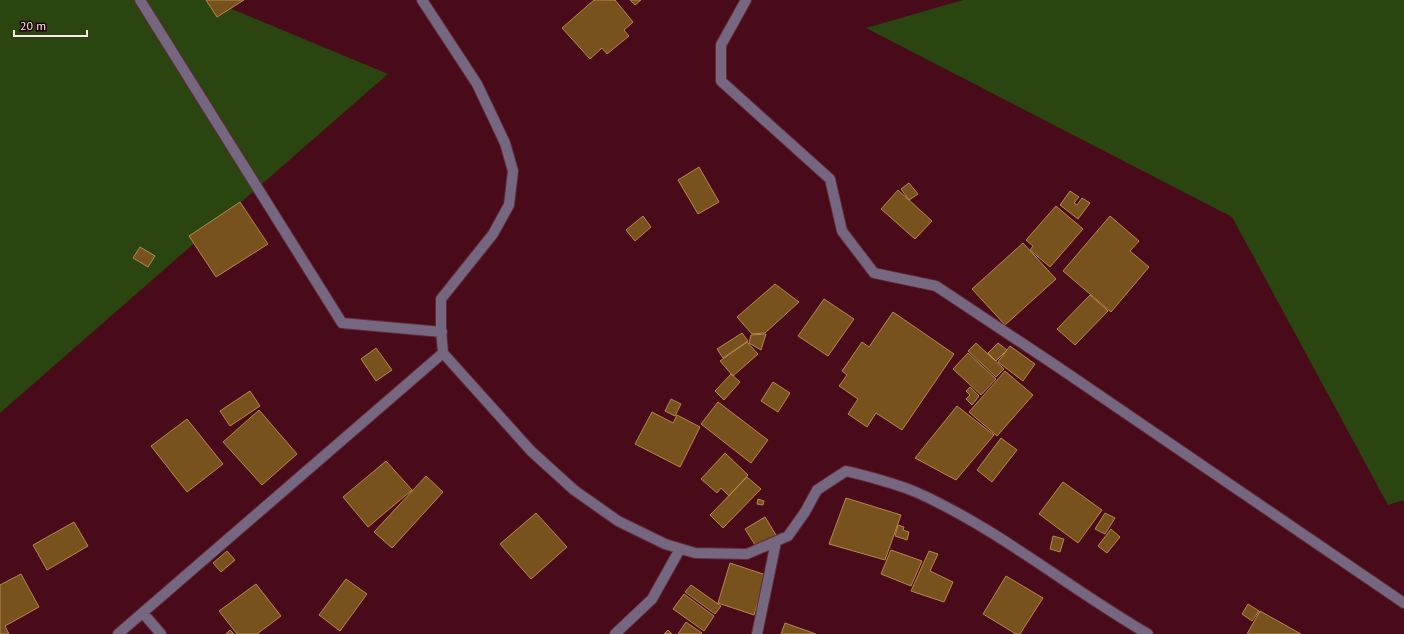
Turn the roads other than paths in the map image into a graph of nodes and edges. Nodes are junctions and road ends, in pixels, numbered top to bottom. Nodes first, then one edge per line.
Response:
1 (140, 0) edge
2 (422, 0) edge
3 (746, 0) edge
4 (442, 332) junction
5 (443, 353) junction
6 (776, 542) junction
7 (680, 549) junction
8 (1404, 603) edge
9 (143, 613) junction
10 (118, 634) edge
11 (161, 634) edge
12 (615, 634) edge
13 (757, 634) edge
14 (1148, 634) edge

1 - 4 street
2 - 4 street
3 - 8 street
4 - 5 street
5 - 7 street
5 - 9 street
6 - 7 street
6 - 13 street
6 - 14 street
7 - 12 street
9 - 10 street
9 - 11 street

